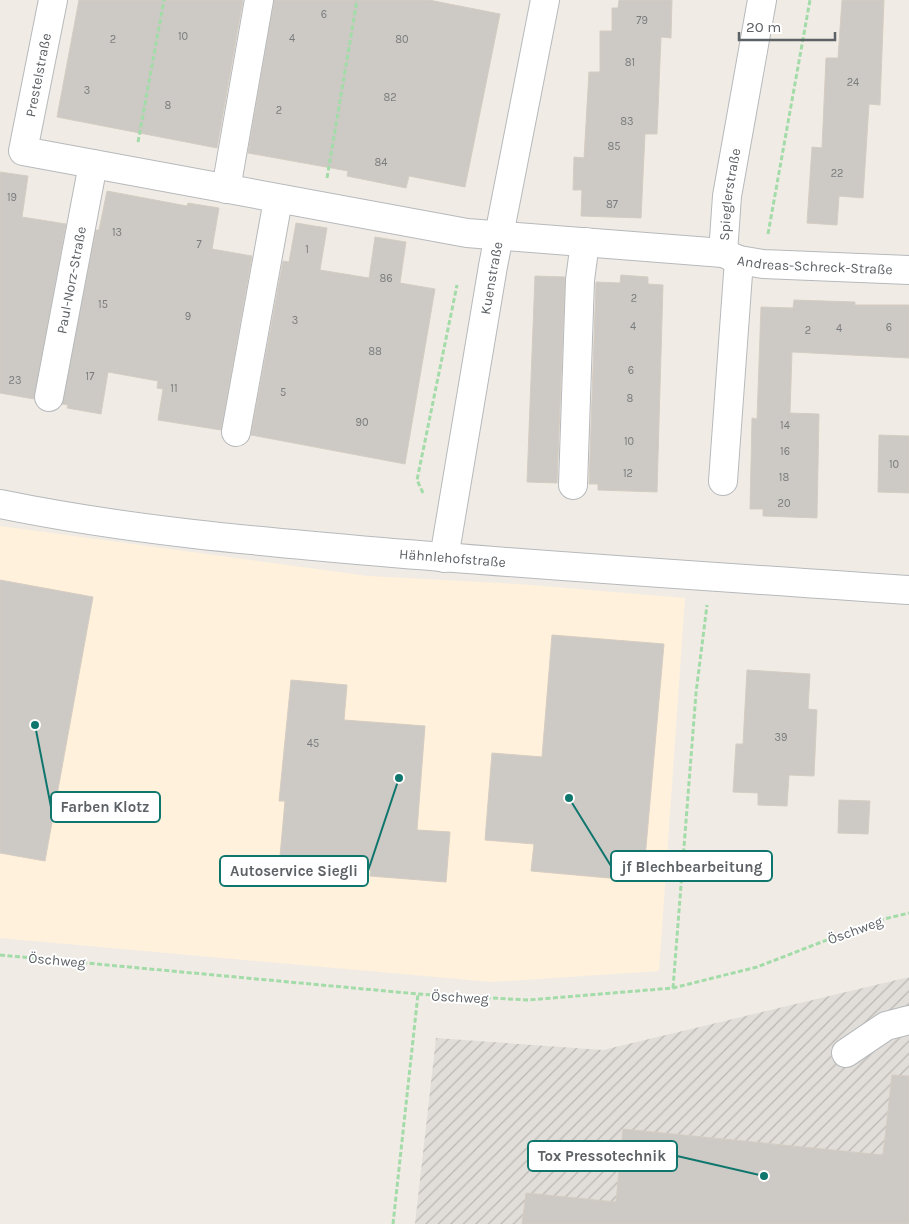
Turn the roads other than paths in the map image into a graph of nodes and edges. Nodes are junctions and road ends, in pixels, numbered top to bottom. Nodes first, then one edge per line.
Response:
1 (53, 0) edge
2 (259, 0) edge
3 (544, 0) edge
4 (762, 0) edge
5 (93, 164) junction
6 (226, 189) junction
7 (278, 200) junction
8 (499, 237) junction
9 (585, 242) junction
10 (742, 259) junction
11 (909, 270) edge
12 (49, 397) dead end
13 (236, 432) dead end
14 (723, 481) dead end
15 (573, 484) dead end
16 (0, 504) edge
17 (444, 558) junction
18 (909, 590) edge
19 (909, 1020) edge
20 (846, 1053) dead end

1 - 5 street, Prestelstraße
2 - 6 street
3 - 8 street, Kuenstraße
4 - 10 street, Spieglerstraße
5 - 6 street
5 - 12 street, Paul-Norz-Straße
6 - 7 street
7 - 8 street
7 - 13 street
8 - 9 street, Spieglerstraße
8 - 17 street, Kuenstraße
9 - 10 street, Spieglerstraße
9 - 15 street
10 - 11 street, Andreas-Schreck-Straße
10 - 14 street, Spieglerstraße
16 - 17 street, Hähnlehofstraße
17 - 18 street, Hähnlehofstraße
19 - 20 street

